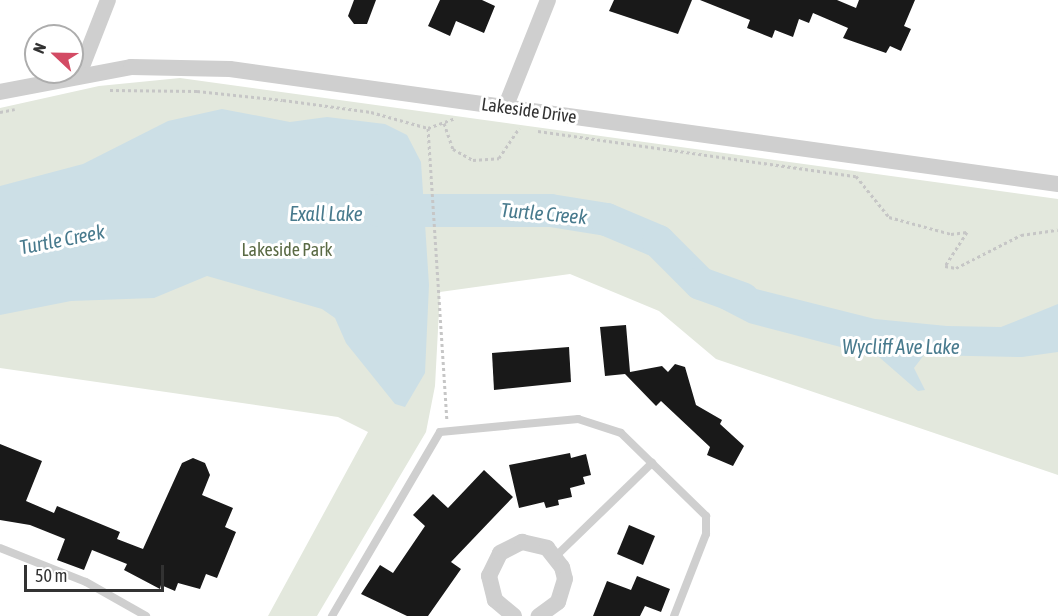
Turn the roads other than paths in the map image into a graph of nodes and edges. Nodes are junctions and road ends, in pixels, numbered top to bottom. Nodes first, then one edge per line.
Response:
1 (108, 0) edge
2 (548, 0) edge
3 (84, 61) edge
4 (84, 74) edge
5 (35, 84) edge
6 (0, 92) edge
7 (505, 108) junction
8 (1058, 184) edge
9 (652, 463) junction
10 (0, 548) edge
11 (556, 556) junction
12 (141, 614) edge
13 (505, 614) edge
14 (332, 616) edge
15 (539, 616) edge
16 (674, 616) edge

1 - 3 street
2 - 7 street
4 - 7 street, Lakeside Drive
5 - 6 street, Lakeside Drive
7 - 8 street, Lakeside Drive
9 - 11 lane
9 - 14 lane
9 - 16 lane
10 - 12 lane
11 - 13 street
11 - 15 street

